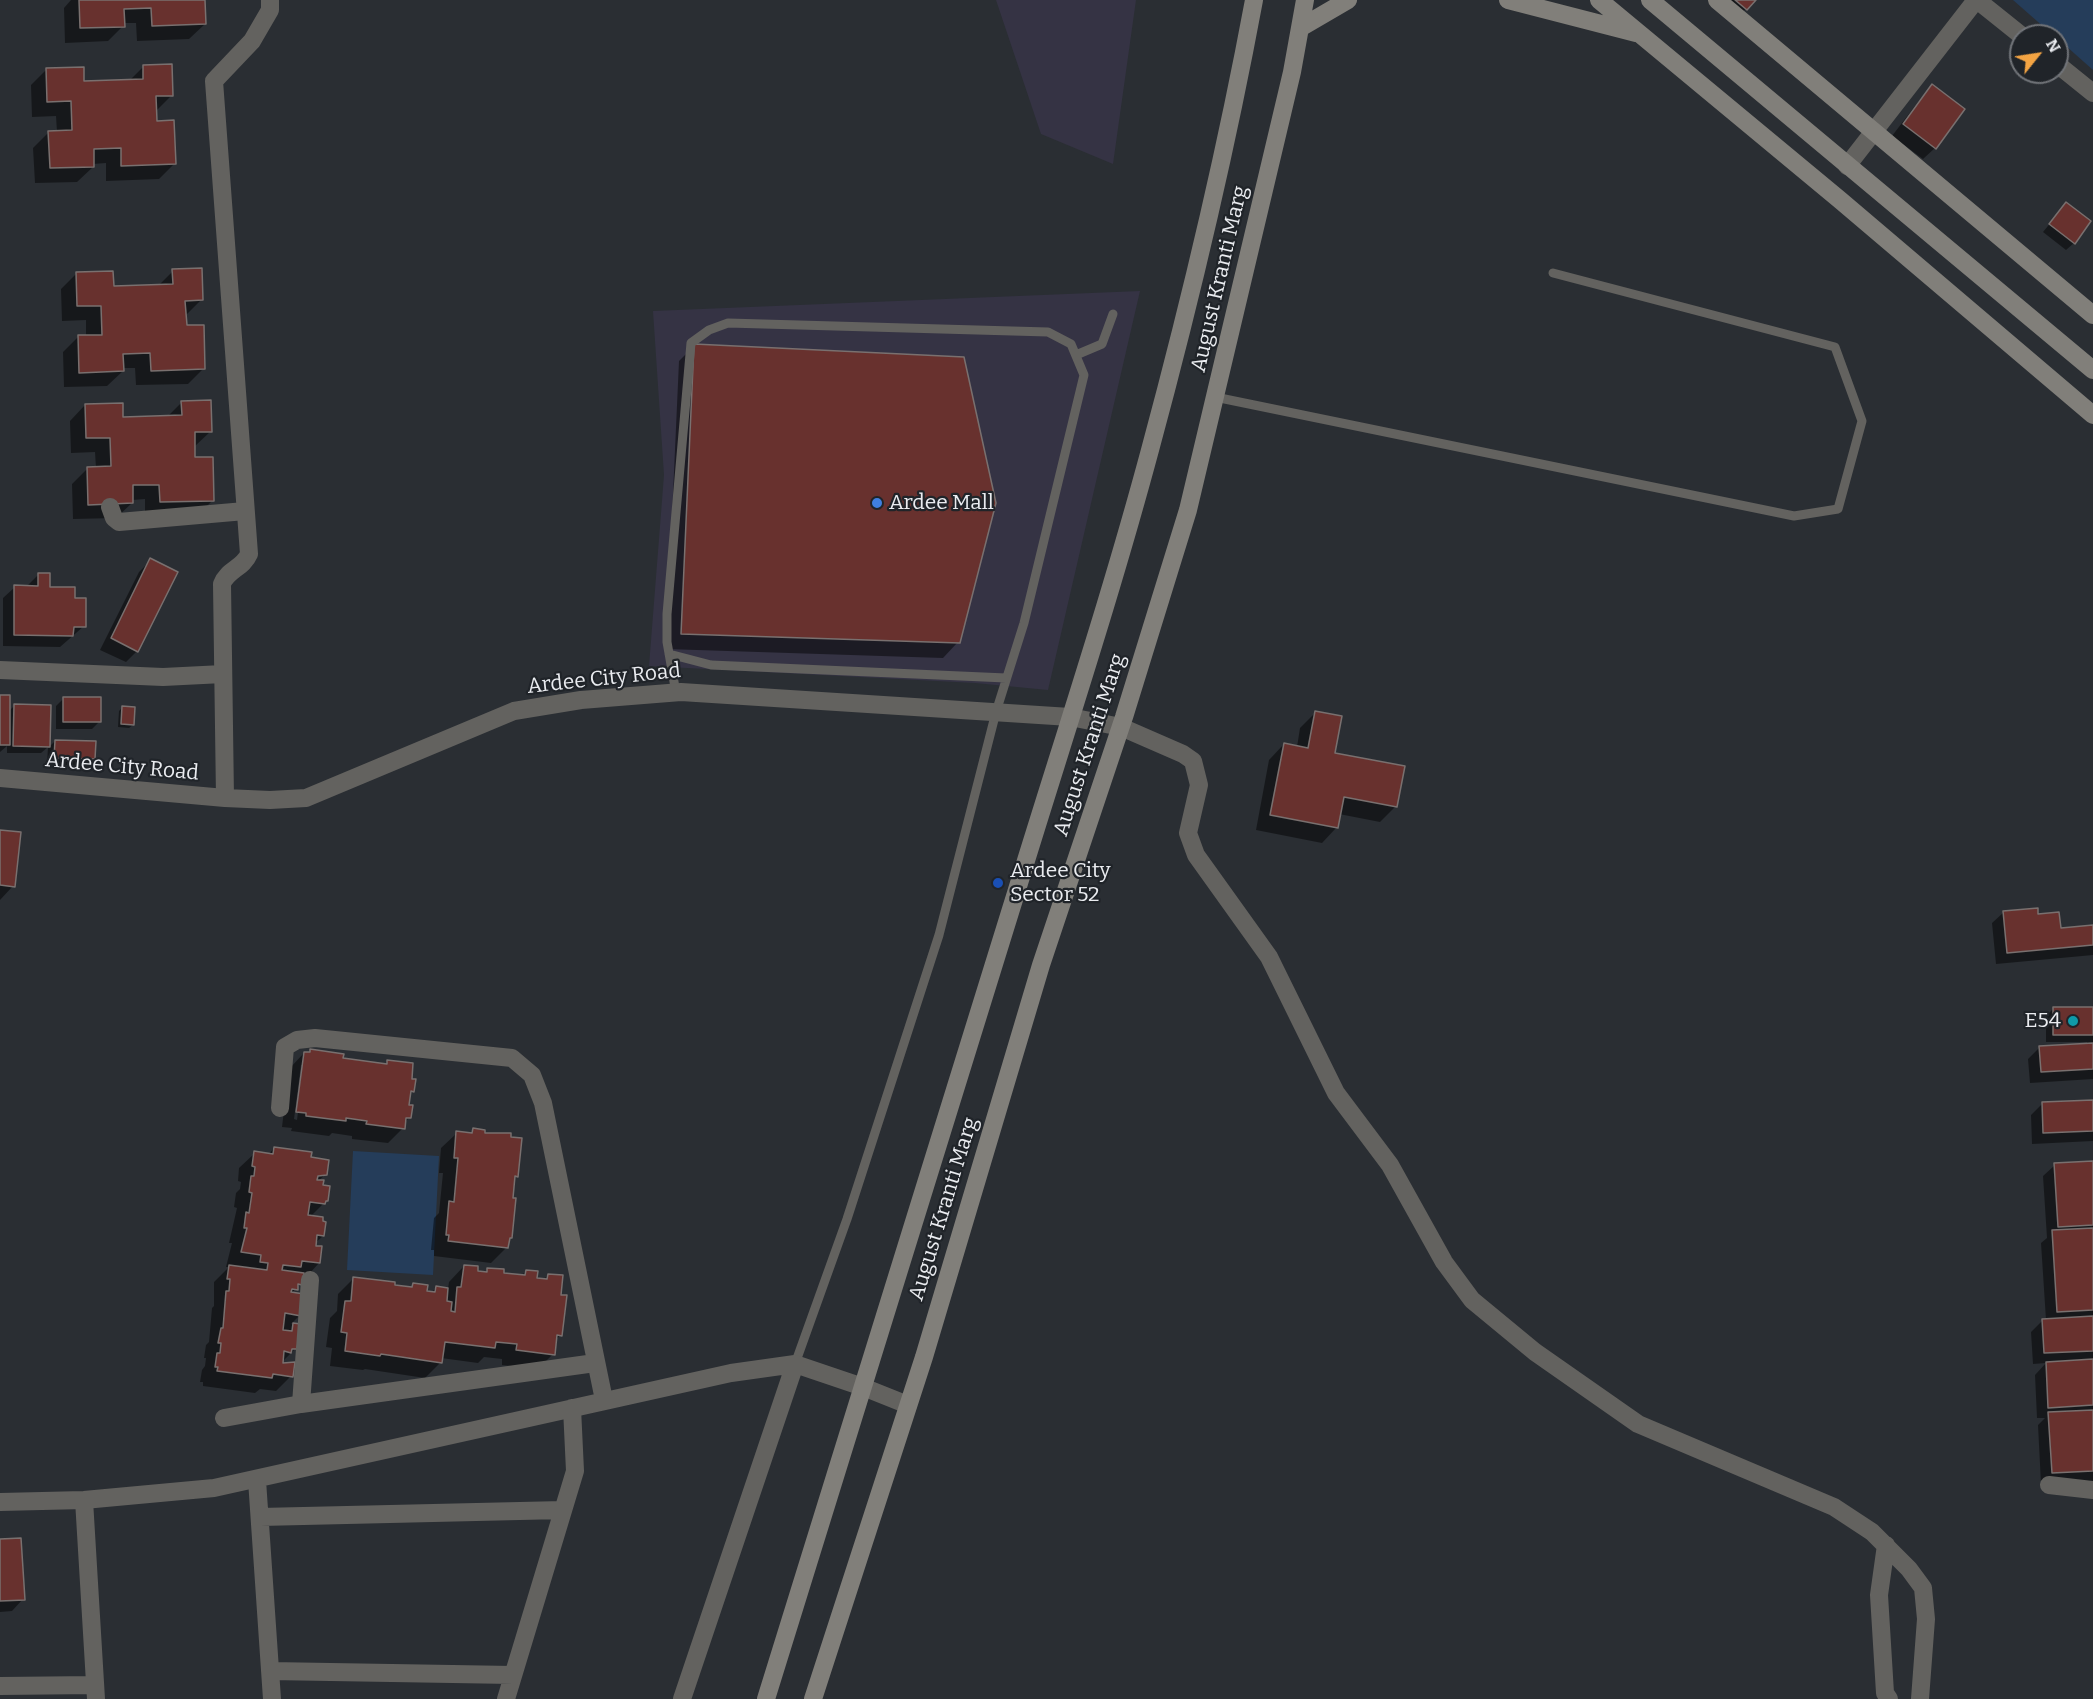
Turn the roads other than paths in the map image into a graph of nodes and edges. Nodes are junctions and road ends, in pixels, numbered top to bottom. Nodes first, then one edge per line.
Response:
1 (270, 0) edge
2 (1242, 0) edge
3 (1254, 0) edge
4 (1305, 0) edge
5 (1348, 0) edge
6 (1508, 0) edge
7 (1599, 0) edge
8 (1650, 0) edge
9 (1717, 0) edge
10 (1977, 0) edge
11 (2009, 26) edge
12 (1300, 28) junction
13 (1643, 35) junction
14 (1246, 46) junction
15 (2069, 74) edge
16 (2093, 93) edge
17 (1875, 132) junction
18 (1847, 166) junction
19 (1553, 273) dead end
20 (1113, 314) dead end
21 (2093, 315) edge
22 (1076, 355) junction
23 (2093, 370) edge
24 (1215, 397) junction
25 (2093, 415) edge
26 (110, 507) dead end
27 (245, 512) junction
28 (669, 654) junction
29 (0, 670) edge
30 (223, 675) junction
31 (1006, 678) junction
32 (676, 693) junction
33 (996, 712) junction
34 (1070, 717) junction
35 (1121, 727) junction
36 (0, 778) edge
37 (225, 798) junction
38 (280, 1108) dead end
39 (310, 1280) dead end
40 (595, 1363) junction
41 (795, 1364) junction
42 (863, 1387) junction
43 (604, 1400) junction
44 (301, 1404) junction
45 (908, 1406) junction
46 (572, 1408) junction
47 (224, 1418) dead end
48 (257, 1480) junction
49 (2049, 1485) dead end
50 (2093, 1490) edge
51 (84, 1500) junction
52 (0, 1502) edge
53 (563, 1510) junction
54 (260, 1517) junction
55 (1886, 1545) junction
56 (270, 1671) junction
57 (513, 1675) junction
58 (0, 1686) edge
59 (95, 1692) edge
60 (272, 1699) edge
61 (506, 1699) edge
62 (682, 1699) edge
63 (765, 1699) edge
64 (813, 1699) edge
65 (1889, 1699) edge
66 (1920, 1699) edge

1 - 27 street
2 - 14 main road
3 - 14 main road, August Kranti Marg
4 - 12 main road, August Kranti Marg
5 - 12 main road
6 - 13 main road
7 - 13 main road
8 - 18 main road
9 - 17 main road
10 - 11 street
10 - 17 street
12 - 24 main road, August Kranti Marg
13 - 25 main road
14 - 34 main road, August Kranti Marg
15 - 16 street
17 - 18 street
17 - 21 main road
18 - 23 main road
19 - 24 lane
20 - 22 lane
22 - 28 lane
22 - 31 lane
24 - 35 main road, August Kranti Marg
26 - 27 street
27 - 30 street
28 - 31 lane
28 - 32 lane
29 - 30 street
30 - 37 street
31 - 33 lane
32 - 33 street, Ardee City Road
32 - 37 street, Ardee City Road
33 - 34 street, Ardee City Road
33 - 41 lane
34 - 35 street, Ardee City Road
34 - 42 main road, August Kranti Marg
35 - 45 main road, August Kranti Marg
35 - 55 street, Ardee City Road
36 - 37 street, Ardee City Road
38 - 40 street
39 - 44 street
40 - 43 street
40 - 44 street
41 - 42 street
41 - 43 street
41 - 62 street
42 - 45 street
42 - 63 main road, August Kranti Marg
43 - 46 street
44 - 47 street
45 - 64 main road, August Kranti Marg
46 - 48 street
46 - 53 street
48 - 51 street
48 - 54 street
49 - 50 street
51 - 52 street
51 - 59 street
53 - 54 street
53 - 57 street
54 - 56 street
55 - 65 street
55 - 66 street
56 - 57 street
56 - 60 street
57 - 61 street
58 - 59 street

